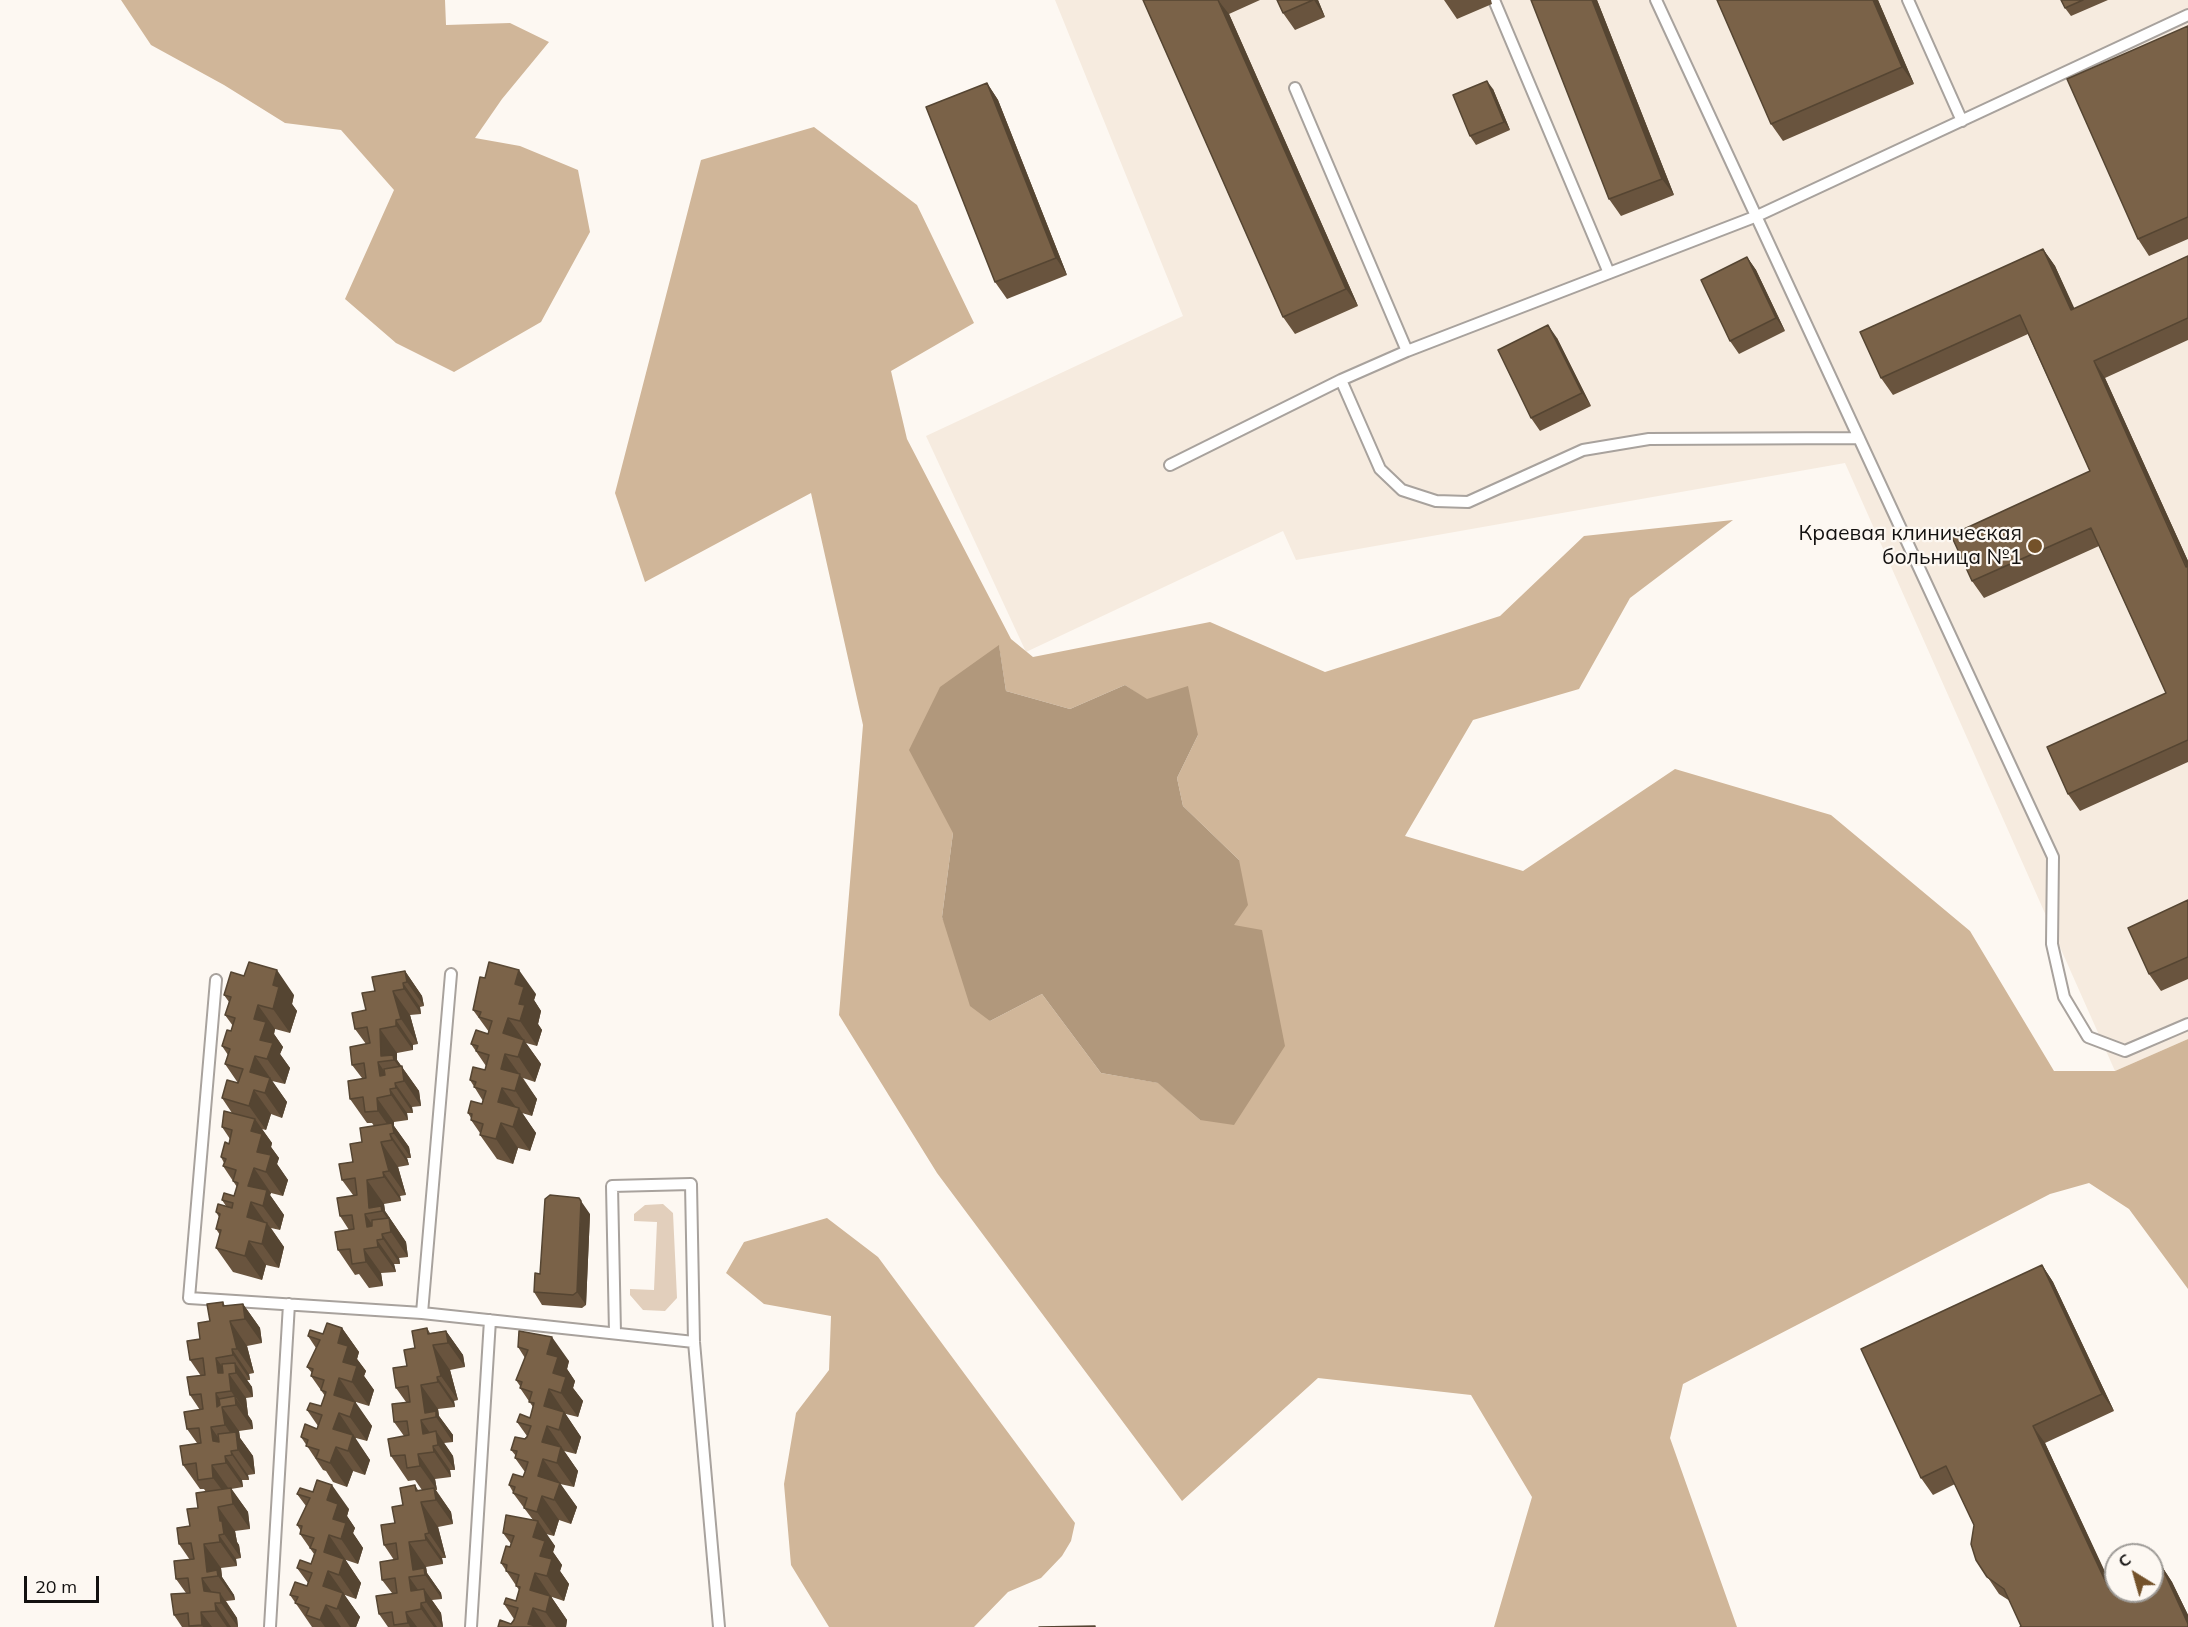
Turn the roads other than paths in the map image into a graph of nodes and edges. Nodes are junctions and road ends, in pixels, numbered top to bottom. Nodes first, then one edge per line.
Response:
1 (1494, 0) edge
2 (1656, 0) edge
3 (1908, 0) edge
4 (2188, 15) edge
5 (1295, 88) dead end
6 (1962, 121) junction
7 (1757, 216) junction
8 (1610, 273) junction
9 (1407, 351) junction
10 (1341, 380) junction
11 (1859, 438) junction
12 (1170, 465) dead end
13 (451, 974) dead end
14 (216, 980) dead end
15 (2188, 1024) edge
16 (289, 1304) junction
17 (422, 1313) junction
18 (490, 1320) junction
19 (615, 1334) junction
20 (694, 1342) junction
21 (270, 1627) edge
22 (471, 1627) edge
23 (719, 1627) edge

1 - 8 lane
2 - 7 lane
3 - 6 lane
4 - 6 lane
5 - 9 lane
6 - 7 lane
7 - 8 lane
7 - 11 lane
8 - 9 lane
9 - 10 lane
10 - 11 lane
10 - 12 lane
11 - 15 lane
13 - 17 lane
14 - 16 lane
16 - 17 lane
16 - 21 lane
17 - 18 lane
18 - 19 lane
18 - 22 lane
19 - 20 lane
19 - 20 lane
20 - 23 lane

